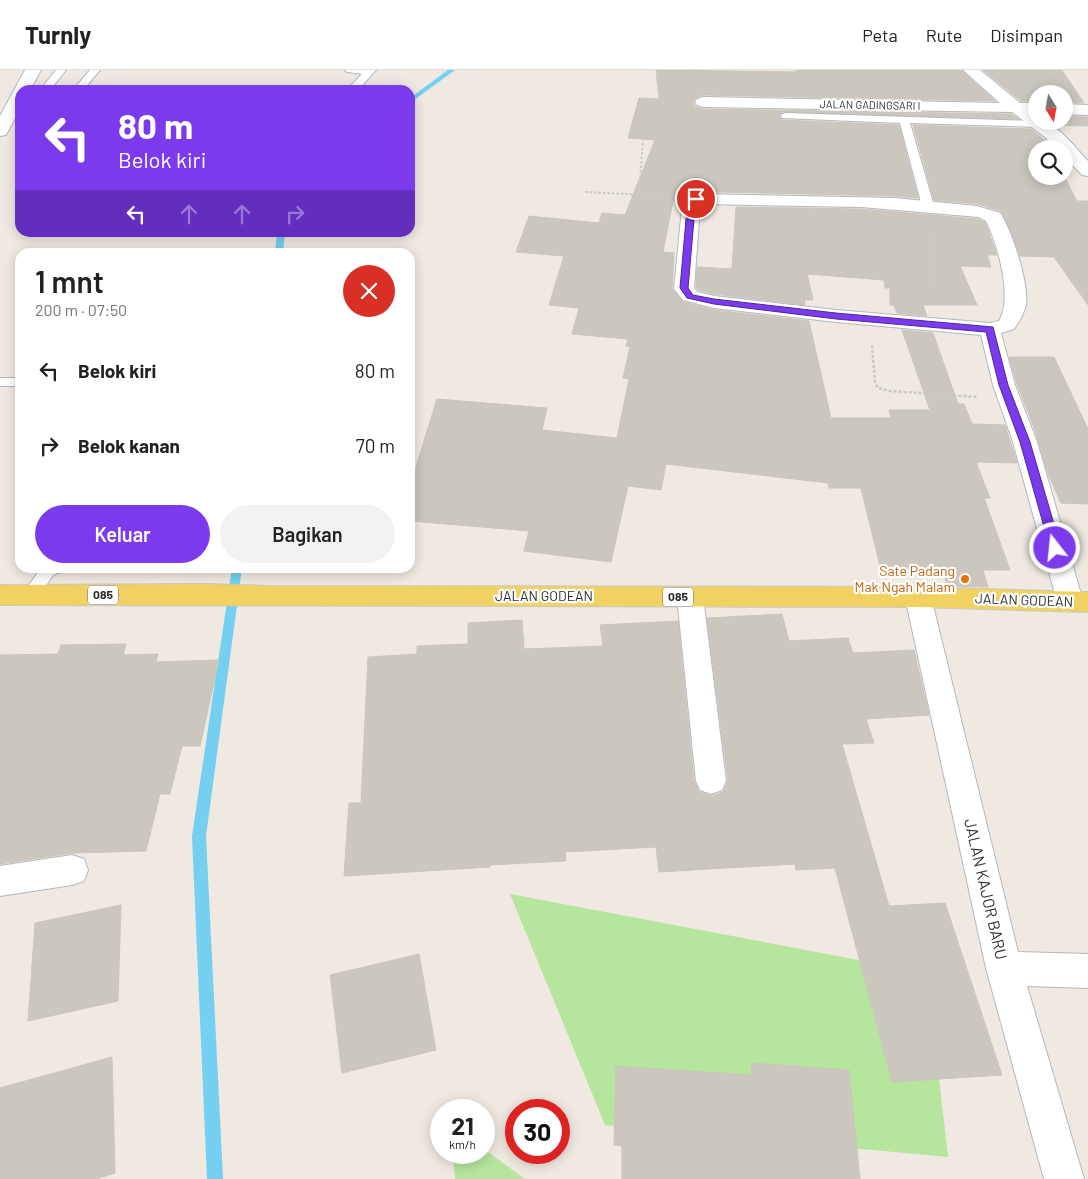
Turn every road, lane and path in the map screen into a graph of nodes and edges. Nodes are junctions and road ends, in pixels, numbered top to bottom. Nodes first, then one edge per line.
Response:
1 (33, 70) edge
2 (61, 70) edge
3 (95, 70) edge
4 (350, 70) edge
5 (971, 70) edge
6 (369, 71) edge
7 (25, 85) edge
8 (49, 85) edge
9 (82, 85) edge
10 (356, 85) edge
11 (703, 102) dead end
12 (1016, 108) junction
13 (1073, 109) edge
14 (1088, 110) edge
15 (1028, 112) edge
16 (786, 116) dead end
17 (1028, 116) edge
18 (904, 120) junction
19 (1049, 130) edge
20 (643, 140) dead end
21 (1088, 171) edge
22 (585, 192) dead end
23 (639, 194) junction
24 (696, 199) junction
25 (928, 206) junction
26 (871, 319) junction
27 (943, 325) junction
28 (990, 329) junction
29 (0, 382) edge
30 (15, 382) edge
31 (1009, 399) junction
32 (46, 573) edge
33 (31, 595) junction
34 (0, 596) edge
35 (690, 597) junction
36 (918, 597) junction
37 (1079, 602) edge
38 (711, 781) dead end
39 (72, 870) dead end
40 (0, 881) edge
41 (1004, 968) junction
42 (1088, 971) edge
43 (1064, 1179) edge

1 - 7 street
2 - 8 lane
3 - 9 lane
4 - 6 lane
5 - 12 street
6 - 10 lane
11 - 12 street, JALAN GADINGSARI I
12 - 15 street
13 - 14 street
16 - 18 lane
17 - 18 lane
18 - 25 lane
19 - 21 street
20 - 23 path
22 - 23 path
23 - 24 path
24 - 25 street
24 - 26 street
25 - 27 path
25 - 28 street
26 - 27 street
26 - 31 path
27 - 28 street
28 - 31 street
29 - 30 lane
31 - 37 street
32 - 33 lane
33 - 34 main road, JALAN GODEAN / 085
33 - 35 main road, JALAN GODEAN / 085
35 - 36 main road, JALAN GODEAN / 085
35 - 38 street
36 - 37 main road, JALAN GODEAN / 085
36 - 41 street, JALAN KAJOR BARU
39 - 40 street
41 - 42 street
41 - 43 street, JALAN KAJOR BARU

